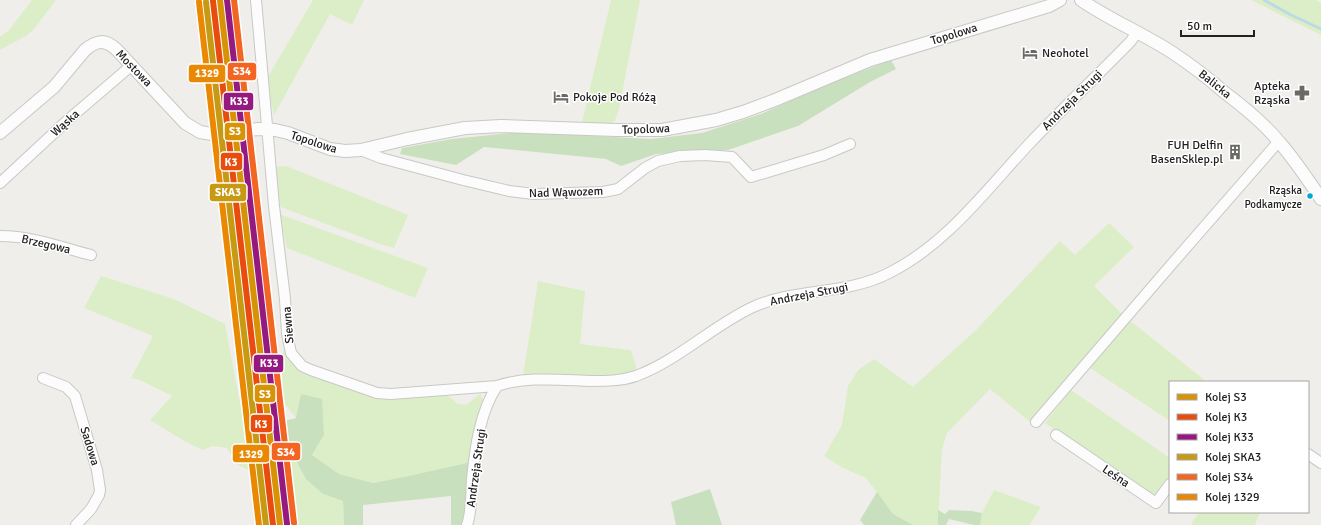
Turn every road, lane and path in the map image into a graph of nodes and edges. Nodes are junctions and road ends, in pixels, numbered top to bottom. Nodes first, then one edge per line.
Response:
1 (256, 0) edge
2 (1060, 0) edge
3 (1081, 0) edge
4 (1137, 32) junction
5 (132, 65) junction
6 (268, 129) junction
7 (241, 131) joint
8 (0, 133) edge
9 (1279, 141) junction
10 (850, 144) dead end
11 (361, 150) junction
12 (0, 183) edge
13 (1321, 199) edge
14 (0, 236) edge
15 (91, 255) dead end
16 (43, 378) dead end
17 (497, 386) junction
18 (1036, 422) dead end
19 (1056, 436) dead end
20 (1309, 455) edge
21 (1321, 463) edge
22 (1169, 485) edge
23 (76, 525) edge
24 (467, 525) edge

1 - 6 street, Siewna
2 - 11 street, Topolowa
3 - 4 street, Balicka
4 - 9 street, Balicka
4 - 17 street, Andrzeja Strugi
5 - 7 street, Mostowa
5 - 8 street, Mostowa
5 - 12 street, Wąska
6 - 7 street, Topolowa
6 - 11 street, Topolowa
6 - 17 street, Siewna
9 - 13 street, Balicka
9 - 18 street
10 - 11 street, Nad Wąwozem
14 - 15 street, Brzegowa
16 - 23 street, Sadowa
17 - 24 street, Andrzeja Strugi
19 - 22 street, Leśna
20 - 21 street

